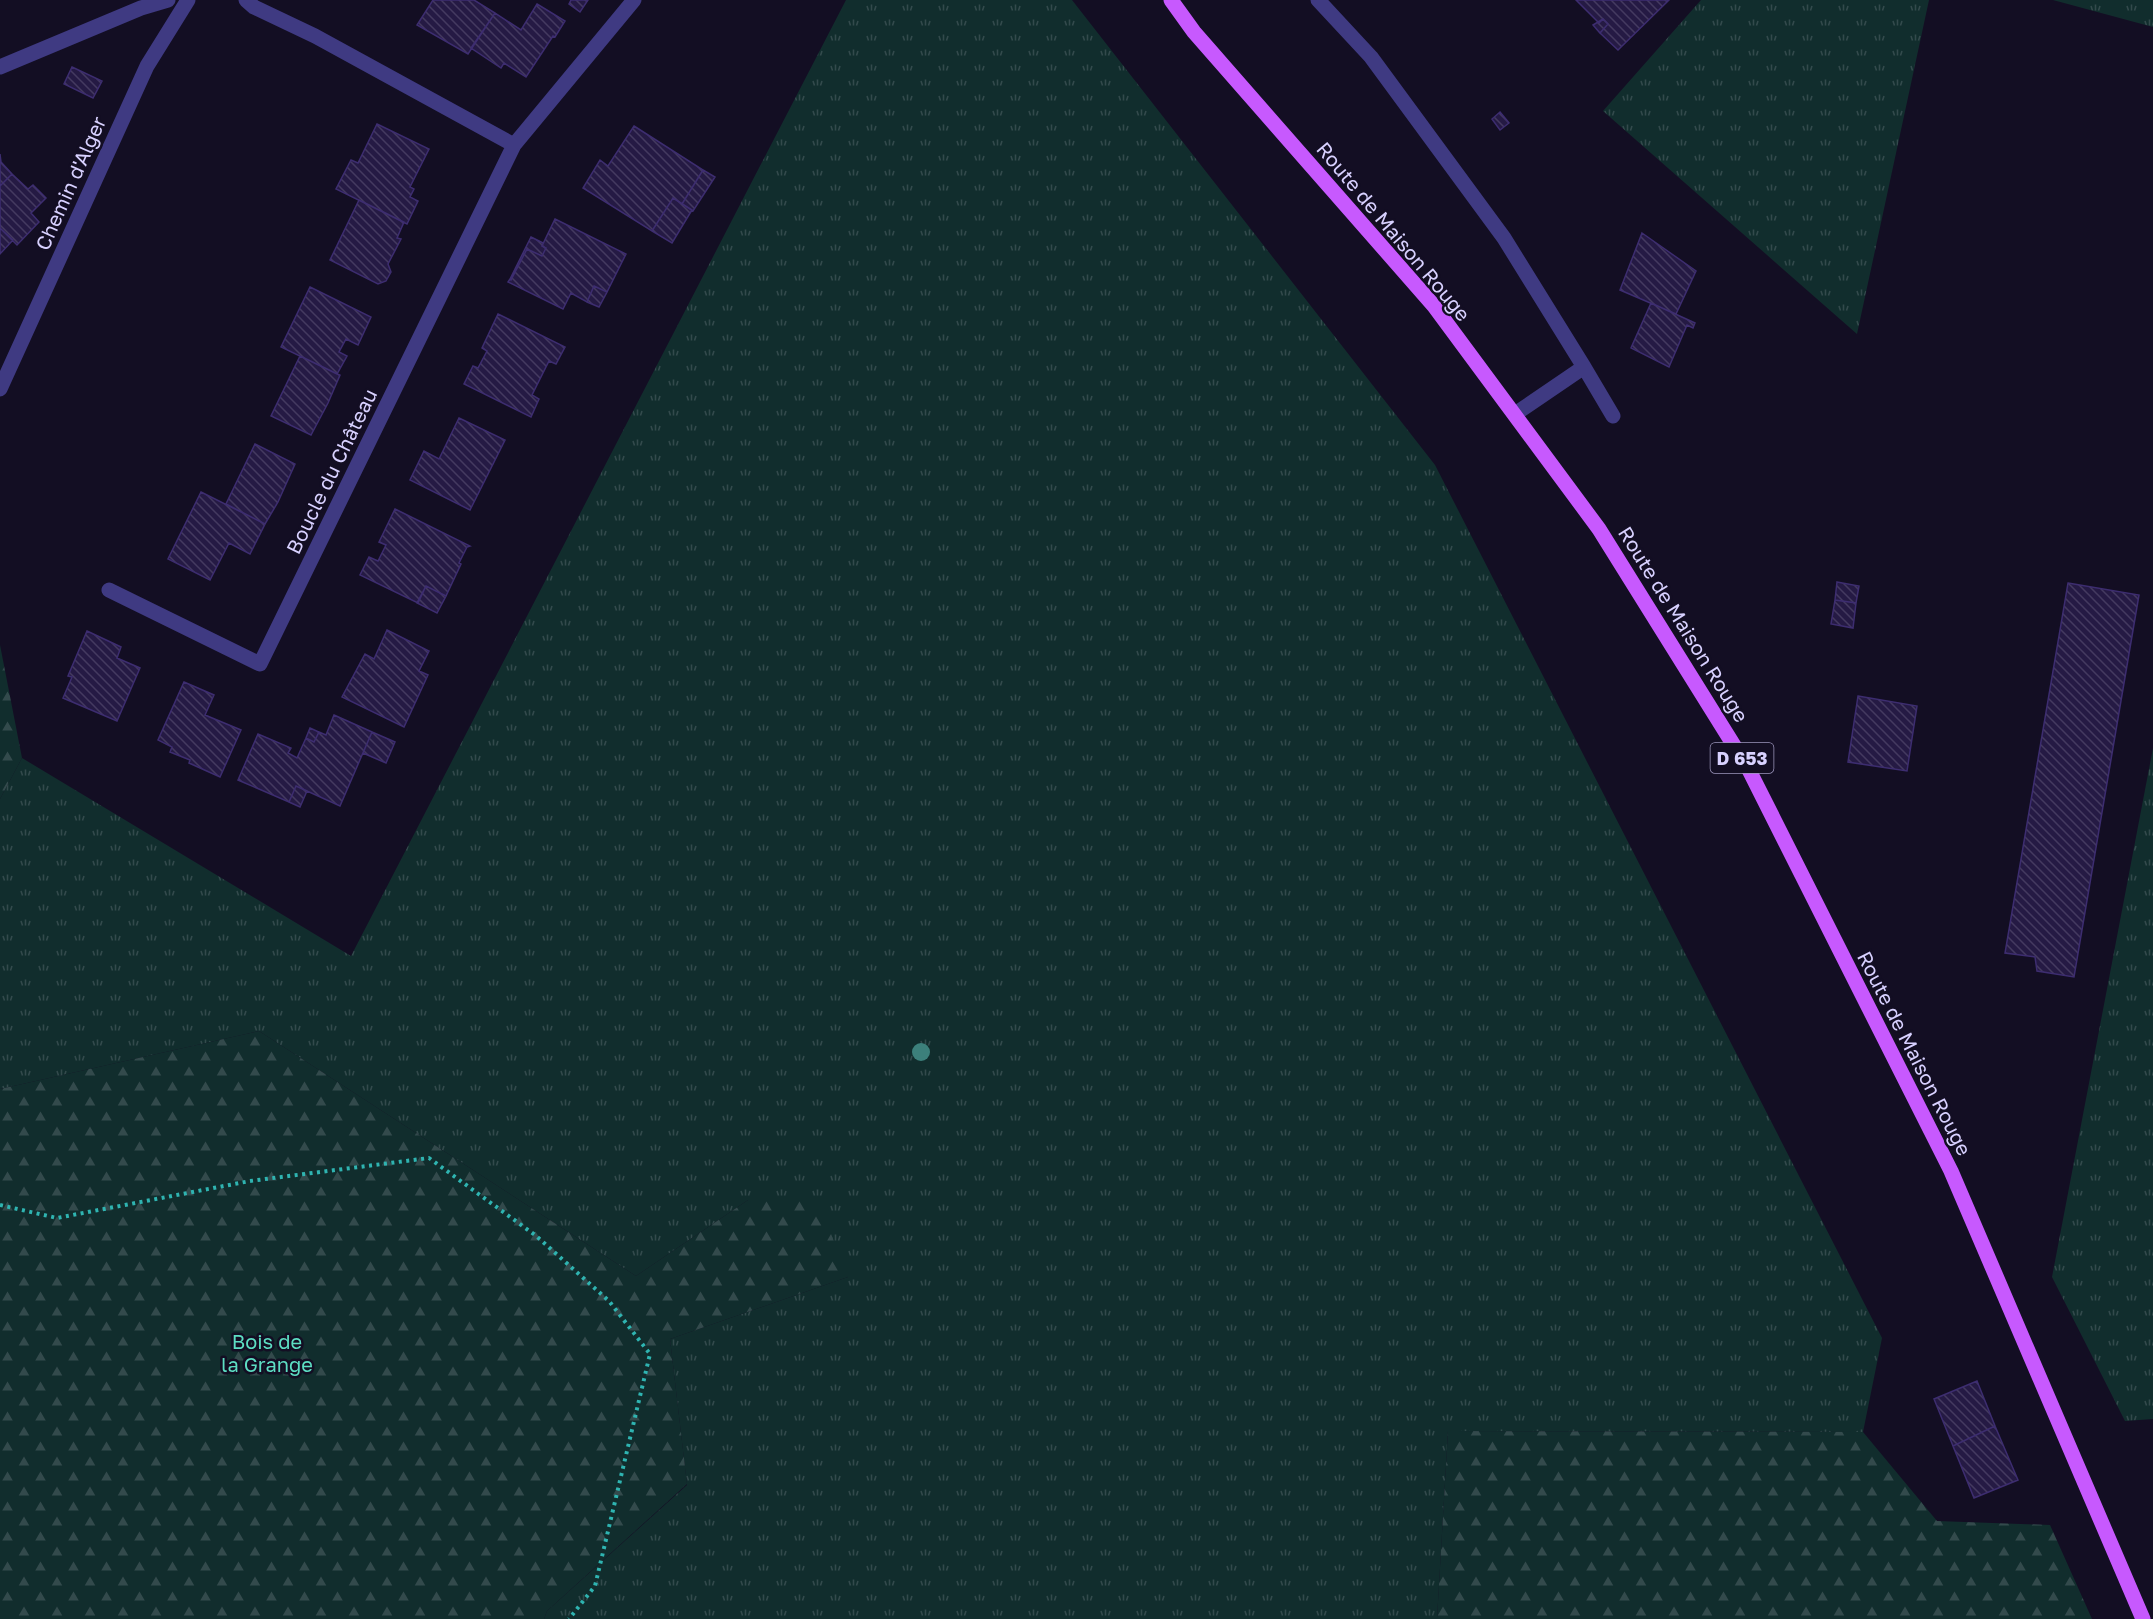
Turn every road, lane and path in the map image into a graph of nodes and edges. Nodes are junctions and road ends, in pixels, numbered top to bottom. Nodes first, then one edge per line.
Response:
1 (168, 0) edge
2 (188, 0) edge
3 (246, 0) edge
4 (634, 0) edge
5 (1171, 0) edge
6 (1318, 0) edge
7 (139, 4) edge
8 (0, 67) edge
9 (514, 145) junction
10 (1584, 367) junction
11 (0, 389) edge
12 (1515, 414) junction
13 (1613, 416) dead end
14 (110, 590) dead end
15 (0, 1205) edge
16 (569, 1619) edge
17 (2143, 1619) edge

1 - 7 street
2 - 11 street, Chemin d'Alger
3 - 9 street
4 - 9 street, Boucle du Château
5 - 12 main road, Route de Maison Rouge / D 653
6 - 10 street
7 - 8 street
9 - 14 street, Boucle du Château
10 - 12 street
10 - 13 street
12 - 17 main road, Route de Maison Rouge / D 653
15 - 16 path

